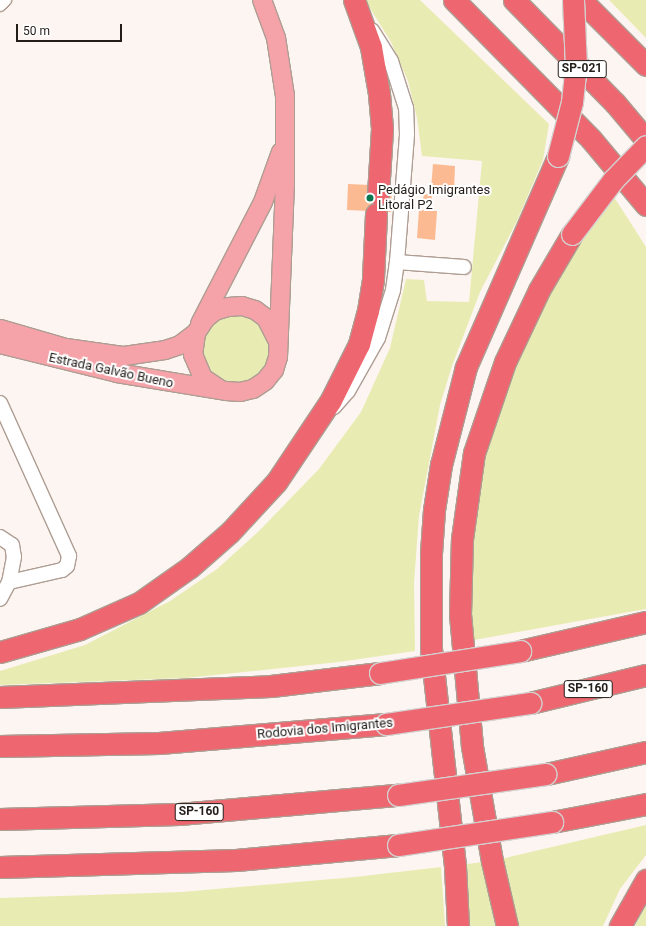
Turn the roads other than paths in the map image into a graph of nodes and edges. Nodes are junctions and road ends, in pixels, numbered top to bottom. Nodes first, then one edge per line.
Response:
1 (4, 0) edge
2 (262, 0) edge
3 (454, 0) edge
4 (514, 0) edge
5 (573, 0) edge
6 (581, 0) edge
7 (0, 4) edge
8 (356, 4) edge
9 (646, 66) edge
10 (285, 140) junction
11 (646, 140) edge
12 (646, 146) edge
13 (644, 206) edge
14 (397, 262) junction
15 (464, 267) dead end
16 (198, 329) junction
17 (1, 334) edge
18 (278, 343) junction
19 (223, 391) junction
20 (0, 403) edge
21 (311, 434) junction
22 (0, 537) edge
23 (8, 582) junction
24 (0, 599) edge
25 (646, 622) edge
26 (0, 652) edge
27 (646, 676) edge
28 (0, 697) edge
29 (0, 746) edge
30 (646, 752) edge
31 (646, 804) edge
32 (0, 819) edge
33 (0, 867) edge
34 (646, 880) edge
35 (458, 926) edge
36 (507, 926) edge
37 (620, 926) edge

1 - 7 street
2 - 10 main road, Estrada Galvão Bueno
3 - 13 highway
4 - 11 highway, SP-021
5 - 35 highway, bridge
6 - 9 highway
8 - 14 street
8 - 21 highway
10 - 16 main road, Estrada Galvão Bueno
10 - 18 main road, Estrada Galvão Bueno
12 - 36 highway, bridge
14 - 15 street
14 - 21 street
16 - 17 main road, Estrada Galvão Bueno
16 - 18 main road, Estrada Galvão Bueno
16 - 19 main road, Estrada Galvão Bueno
17 - 19 main road, Estrada Galvão Bueno
18 - 19 main road, Estrada Galvão Bueno
20 - 23 street
21 - 26 highway
22 - 23 street
23 - 24 street
25 - 28 highway, bridge
27 - 29 highway, Rodovia dos Imigrantes / SP-160, bridge
30 - 32 highway, SP-160, bridge
31 - 33 highway, bridge
34 - 37 highway

